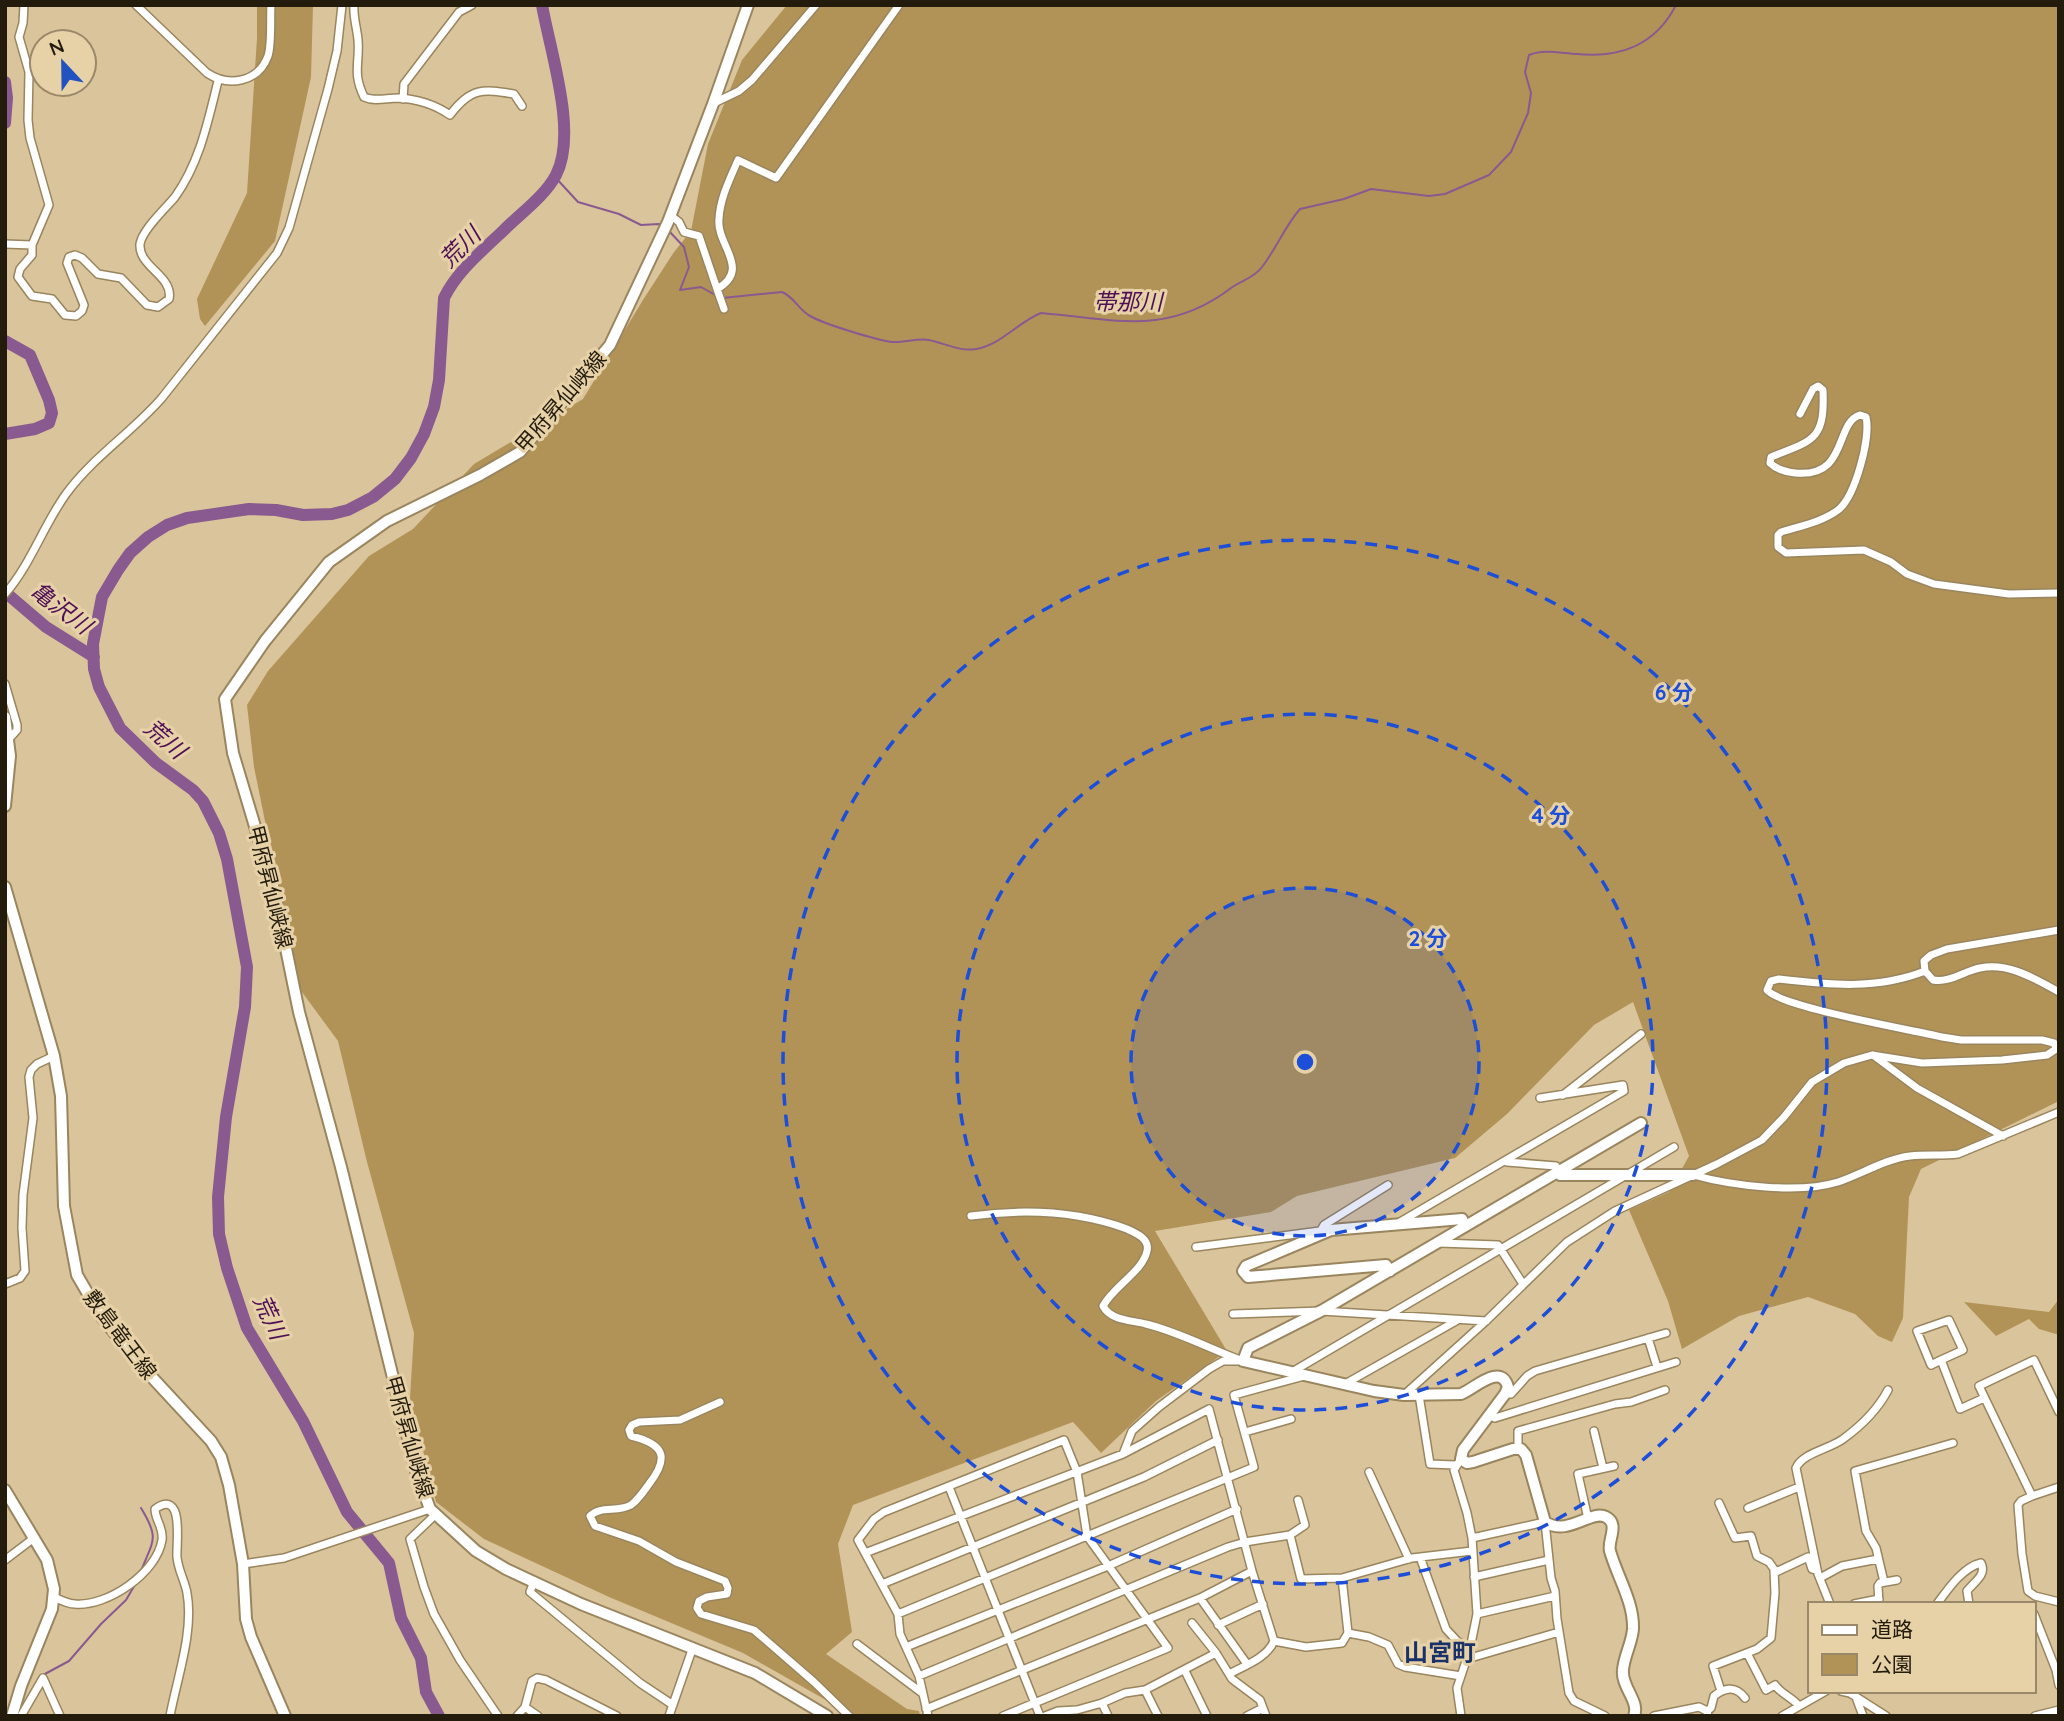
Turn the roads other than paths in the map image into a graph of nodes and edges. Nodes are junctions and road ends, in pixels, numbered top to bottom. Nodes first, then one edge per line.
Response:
1 (24, 5) edge
2 (136, 5) edge
3 (271, 5) edge
4 (342, 5) edge
5 (354, 5) edge
6 (472, 5) edge
7 (748, 5) edge
8 (816, 5) edge
9 (900, 5) edge
10 (218, 81) junction
11 (403, 99) junction
12 (713, 104) junction
13 (522, 106) dead end
14 (667, 222) junction
15 (5, 244) edge
16 (32, 245) junction
17 (717, 289) junction
18 (724, 309) dead end
19 (1800, 414) dead end
20 (2059, 593) edge
21 (5, 594) edge
22 (5, 684) edge
23 (5, 717) edge
24 (9, 739) junction
25 (5, 806) edge
26 (5, 887) edge
27 (2059, 930) edge
28 (1925, 971) junction
29 (2059, 992) edge
30 (1641, 1034) dead end
31 (1872, 1055) junction
32 (54, 1056) junction
33 (1563, 1095) junction
34 (1540, 1098) dead end
35 (2059, 1112) edge
36 (1641, 1123) dead end
37 (2003, 1136) junction
38 (1674, 1147) dead end
39 (1507, 1161) junction
40 (1558, 1170) junction
41 (1623, 1175) junction
42 (1693, 1175) junction
43 (1388, 1185) dead end
44 (971, 1216) dead end
45 (1393, 1225) junction
46 (1465, 1226) junction
47 (1325, 1231) junction
48 (1436, 1243) junction
49 (1196, 1247) dead end
50 (1500, 1249) junction
51 (1390, 1271) junction
52 (5, 1284) edge
53 (1523, 1284) junction
54 (1321, 1311) junction
55 (1233, 1314) dead end
56 (1389, 1316) junction
57 (1457, 1320) junction
58 (1486, 1321) junction
59 (1666, 1333) dead end
60 (1648, 1338) junction
61 (1941, 1360) junction
62 (1243, 1361) junction
63 (1676, 1362) dead end
64 (1657, 1367) junction
65 (1291, 1373) junction
66 (1304, 1376) junction
67 (1345, 1384) junction
68 (1665, 1390) dead end
69 (1888, 1390) dead end
70 (1505, 1394) junction
71 (1404, 1395) junction
72 (1419, 1395) junction
73 (1984, 1398) junction
74 (720, 1402) dead end
75 (2059, 1412) edge
76 (1489, 1415) junction
77 (1291, 1419) dead end
78 (1594, 1430) dead end
79 (1245, 1432) junction
80 (1218, 1440) junction
81 (1953, 1443) dead end
82 (1518, 1448) junction
83 (1124, 1454) junction
84 (1458, 1462) junction
85 (1614, 1466) dead end
86 (1603, 1468) junction
87 (1077, 1472) junction
88 (1368, 1472) dead end
89 (1228, 1477) junction
90 (949, 1487) junction
91 (2059, 1487) edge
92 (1800, 1488) junction
93 (5, 1490) edge
94 (2032, 1496) junction
95 (1298, 1500) dead end
96 (1719, 1503) dead end
97 (1081, 1504) junction
98 (1748, 1508) dead end
99 (1237, 1509) junction
100 (432, 1512) junction
101 (960, 1516) junction
102 (1588, 1519) junction
103 (1545, 1522) junction
104 (1290, 1535) junction
105 (1087, 1536) junction
106 (34, 1538) junction
107 (1472, 1538) junction
108 (1245, 1542) junction
109 (973, 1547) junction
110 (1472, 1551) junction
111 (865, 1553) junction
112 (1420, 1557) junction
113 (1409, 1559) junction
114 (1878, 1559) junction
115 (5, 1560) edge
116 (1549, 1560) junction
117 (243, 1564) junction
118 (1108, 1566) junction
119 (1774, 1570) junction
120 (1252, 1571) junction
121 (1818, 1574) junction
122 (1474, 1577) junction
123 (985, 1578) junction
124 (1342, 1578) junction
125 (1897, 1580) dead end
126 (534, 1581) junction
127 (1884, 1582) junction
128 (882, 1584) junction
129 (1127, 1591) junction
130 (1555, 1596) junction
131 (54, 1597) junction
132 (1200, 1598) junction
133 (1879, 1601) edge
134 (1829, 1602) edge
135 (1939, 1602) edge
136 (1969, 1602) edge
137 (2059, 1602) edge
138 (1263, 1604) junction
139 (998, 1609) junction
140 (898, 1614) junction
141 (1477, 1614) junction
142 (1147, 1619) junction
143 (2036, 1619) edge
144 (1192, 1623) dead end
145 (1218, 1625) junction
146 (1559, 1632) junction
147 (1348, 1633) junction
148 (1010, 1640) junction
149 (1274, 1641) junction
150 (857, 1644) dead end
151 (694, 1647) junction
152 (905, 1647) junction
153 (1470, 1649) junction
154 (1216, 1653) junction
155 (1747, 1653) junction
156 (1466, 1659) junction
157 (1247, 1664) junction
158 (1022, 1670) junction
159 (1185, 1671) junction
160 (1229, 1674) junction
161 (919, 1676) junction
162 (1461, 1676) junction
163 (2059, 1685) edge
164 (1145, 1690) junction
165 (1721, 1691) junction
166 (922, 1693) junction
167 (1821, 1693) edge
168 (1856, 1694) edge
169 (1745, 1698) dead end
170 (1034, 1702) junction
171 (1102, 1703) junction
172 (673, 1705) junction
173 (1798, 1706) junction
174 (525, 1707) junction
175 (2059, 1710) edge
176 (927, 1712) edge
177 (1264, 1712) edge
178 (1075, 1713) edge
179 (1707, 1713) edge
180 (821, 1714) edge
181 (1636, 1715) edge
182 (12, 1716) edge
183 (21, 1716) edge
184 (60, 1716) edge
185 (170, 1716) edge
186 (285, 1716) edge
187 (498, 1716) edge
188 (517, 1716) edge
189 (538, 1716) edge
190 (617, 1716) edge
191 (669, 1716) edge
192 (849, 1716) edge
193 (1003, 1716) edge
194 (1042, 1716) edge
195 (1108, 1716) edge
196 (1158, 1716) edge
197 (1207, 1716) edge
198 (1247, 1716) edge
199 (1461, 1716) edge
200 (1605, 1716) edge
201 (1654, 1716) edge
202 (1782, 1716) edge
203 (1863, 1716) edge
204 (1886, 1716) edge
205 (2035, 1716) edge

1 - 16 street
2 - 10 street
3 - 10 street
4 - 21 street
5 - 11 street
6 - 11 street
7 - 12 main road, 甲府昇仙峡線
8 - 12 street
9 - 17 street
10 - 16 street
11 - 13 street
12 - 14 main road, 甲府昇仙峡線
14 - 17 street
14 - 100 main road, 甲府昇仙峡線
15 - 16 street
17 - 18 street
19 - 20 street
22 - 24 street
23 - 24 main road
24 - 25 main road
26 - 32 main road, 敷島竜王線
27 - 28 street
28 - 29 street
28 - 31 street
30 - 33 street
31 - 37 street
31 - 42 street
32 - 52 street
32 - 117 main road, 敷島竜王線
33 - 34 street
33 - 39 street
35 - 37 street
36 - 40 main road
37 - 42 street
38 - 41 street
39 - 40 street
39 - 45 street
40 - 41 main road
40 - 46 main road
41 - 42 main road
41 - 50 street
42 - 53 street
43 - 47 street
44 - 62 street
45 - 46 main road
45 - 47 main road
46 - 48 main road
47 - 49 street
47 - 51 main road
48 - 50 street
48 - 51 main road
50 - 53 street
50 - 56 street
51 - 54 main road
53 - 58 street
54 - 55 street
54 - 56 street
54 - 62 main road
56 - 57 street
56 - 65 street
57 - 58 street
57 - 67 street
58 - 71 street
59 - 60 street
60 - 64 street
60 - 70 street
61 - 61 street
61 - 73 street
62 - 65 main road
62 - 83 street
63 - 64 street
64 - 76 street
65 - 66 main road
66 - 67 main road
66 - 79 street
67 - 71 main road
68 - 82 street
69 - 92 street
70 - 72 main road
70 - 76 main road
71 - 72 main road
72 - 84 street
73 - 75 street
73 - 94 street
74 - 192 street
76 - 84 main road
77 - 79 street
78 - 86 street
79 - 89 street
80 - 83 street
80 - 89 street
80 - 97 street
81 - 114 street
82 - 84 main road
82 - 103 main road
83 - 87 street
84 - 107 street
85 - 86 street
86 - 102 street
87 - 90 street
87 - 97 street
87 - 101 street
88 - 113 street
89 - 99 street
89 - 105 street
90 - 101 street
90 - 111 street
91 - 94 street
92 - 98 street
92 - 121 street
93 - 106 main road
94 - 137 street
95 - 104 street
96 - 119 street
97 - 105 street
97 - 109 street
99 - 108 street
99 - 118 street
100 - 117 street
100 - 126 main road, 甲府昇仙峡線
100 - 187 street
101 - 109 street
101 - 111 street
102 - 103 main road
102 - 181 main road
103 - 107 street
103 - 116 street
104 - 108 street
104 - 124 street
105 - 118 street
105 - 123 street
106 - 115 street
106 - 131 main road
107 - 110 street
108 - 120 street
108 - 129 street
109 - 123 street
109 - 128 street
110 - 112 street
110 - 122 street
111 - 128 street
112 - 113 street
112 - 153 street
113 - 124 street
114 - 121 street
114 - 127 street
116 - 122 street
116 - 130 street
117 - 186 main road, 敷島竜王線
118 - 129 street
118 - 139 street
119 - 121 street
119 - 155 street
120 - 132 street
120 - 138 street
121 - 134 street
122 - 141 street
123 - 139 street
123 - 140 street
124 - 147 street
125 - 127 street
126 - 151 main road, 甲府昇仙峡線
126 - 172 street
127 - 133 street
128 - 140 street
129 - 142 street
129 - 148 street
130 - 141 street
130 - 146 street
131 - 182 main road
131 - 185 street
132 - 142 street
132 - 145 street
135 - 136 street
138 - 145 street
138 - 149 street
139 - 148 street
139 - 152 street
140 - 152 street
141 - 153 street
142 - 158 street
142 - 170 street
143 - 163 street
144 - 154 street
145 - 157 street
146 - 156 street
146 - 200 street
147 - 149 street
147 - 162 street
148 - 158 street
148 - 161 street
149 - 157 street
150 - 166 street
151 - 172 street
151 - 180 main road, 甲府昇仙峡線
152 - 161 street
153 - 156 street
154 - 159 street
154 - 160 street
155 - 165 street
155 - 173 street
156 - 162 street
157 - 160 street
158 - 170 street
158 - 176 street
159 - 164 street
159 - 197 street
160 - 177 street
161 - 166 street
162 - 199 street
164 - 171 street
164 - 196 street
165 - 169 street
165 - 179 street
166 - 176 street
167 - 173 street
168 - 203 street
168 - 204 street
170 - 193 street
170 - 194 street
171 - 178 street
171 - 195 street
172 - 191 street
173 - 202 street
174 - 188 street
174 - 189 street
174 - 190 street
175 - 205 street
177 - 198 street
178 - 194 street
179 - 201 street
183 - 184 street

